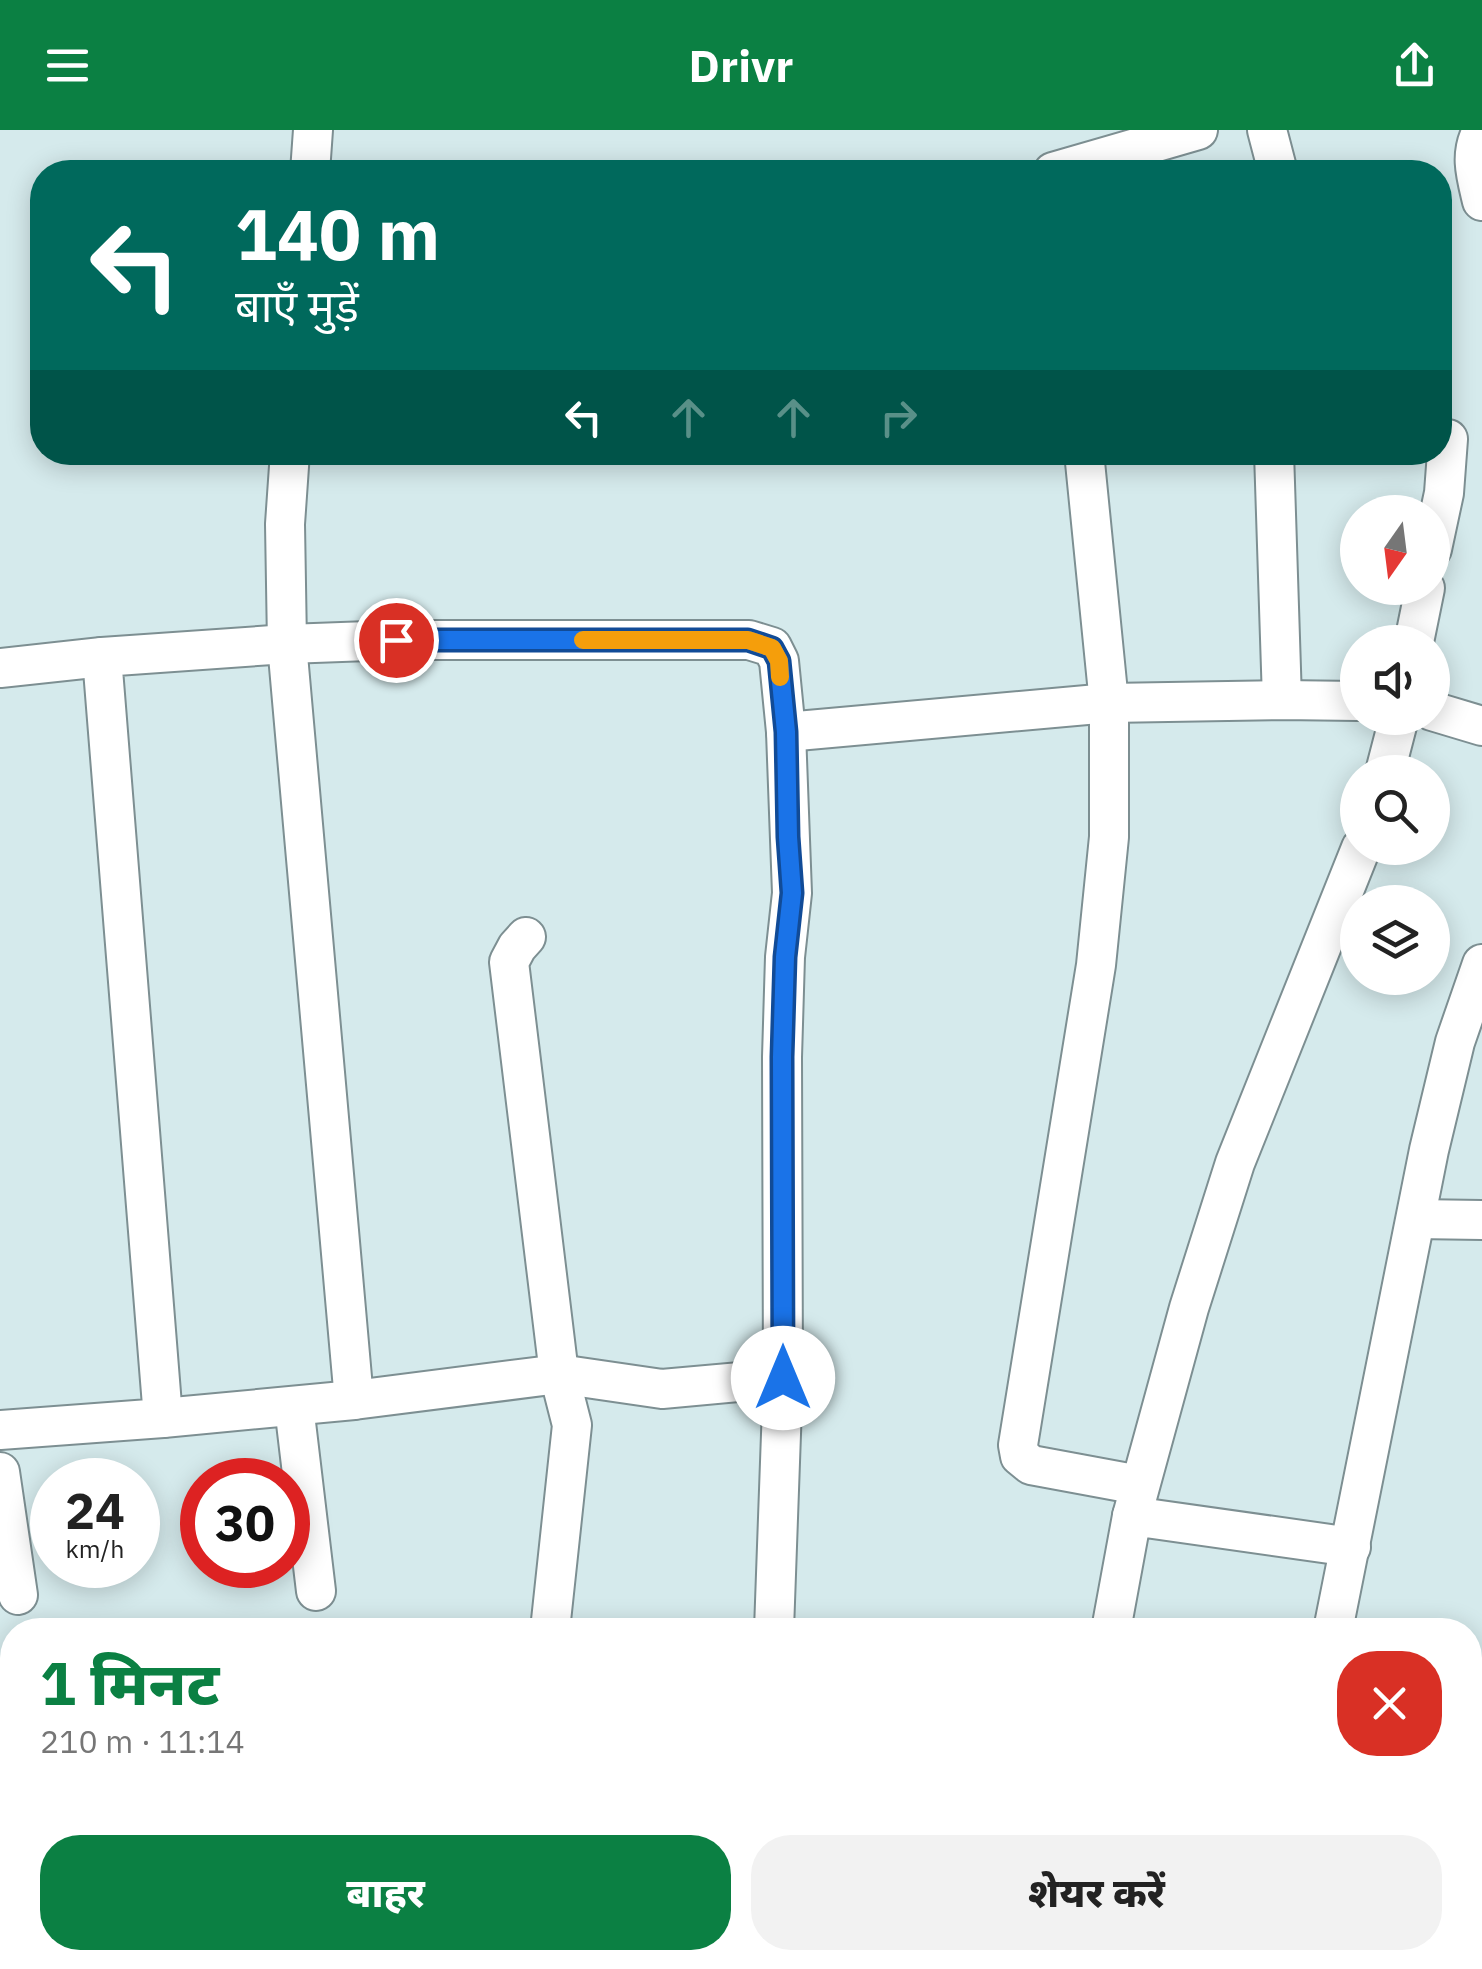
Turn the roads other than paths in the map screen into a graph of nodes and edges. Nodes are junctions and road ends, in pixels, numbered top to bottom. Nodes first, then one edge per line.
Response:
1 (313, 130) edge
2 (1198, 130) edge
3 (1267, 130) edge
4 (1482, 131) edge
5 (311, 160) edge
6 (1094, 160) edge
7 (1275, 160) edge
8 (1482, 200) edge
9 (289, 465) edge
10 (1085, 465) edge
11 (1274, 465) edge
12 (1451, 465) edge
13 (1444, 495) edge
14 (287, 644) junction
15 (102, 658) junction
16 (0, 668) edge
17 (1282, 700) junction
18 (1340, 701) edge
19 (1109, 703) junction
20 (1450, 716) edge
21 (1482, 726) edge
22 (786, 732) junction
23 (1353, 865) edge
24 (526, 937) dead end
25 (1482, 964) edge
26 (1416, 1219) junction
27 (1482, 1220) edge
28 (558, 1374) junction
29 (783, 1378) junction
30 (354, 1400) junction
31 (294, 1406) junction
32 (164, 1418) junction
33 (0, 1430) edge
34 (0, 1472) edge
35 (1135, 1501) junction
36 (1351, 1547) junction
37 (316, 1591) dead end
38 (18, 1595) dead end
39 (551, 1618) edge
40 (774, 1618) edge
41 (1113, 1618) edge
42 (1336, 1618) edge

1 - 5 street
2 - 6 street
3 - 7 street
4 - 8 street
9 - 14 street
10 - 19 street
11 - 17 street
12 - 13 street
14 - 15 street
14 - 22 street
14 - 30 street
15 - 16 street
15 - 32 street
17 - 18 street
17 - 19 street
19 - 22 street
19 - 35 street
20 - 21 street
22 - 29 street
23 - 35 street
24 - 28 street
25 - 26 street
26 - 27 street
26 - 36 street
28 - 29 street
28 - 30 street
28 - 39 street
29 - 40 street
30 - 31 street
31 - 32 street
31 - 37 street
32 - 33 street
34 - 38 street
35 - 36 street
35 - 41 street
36 - 42 street

